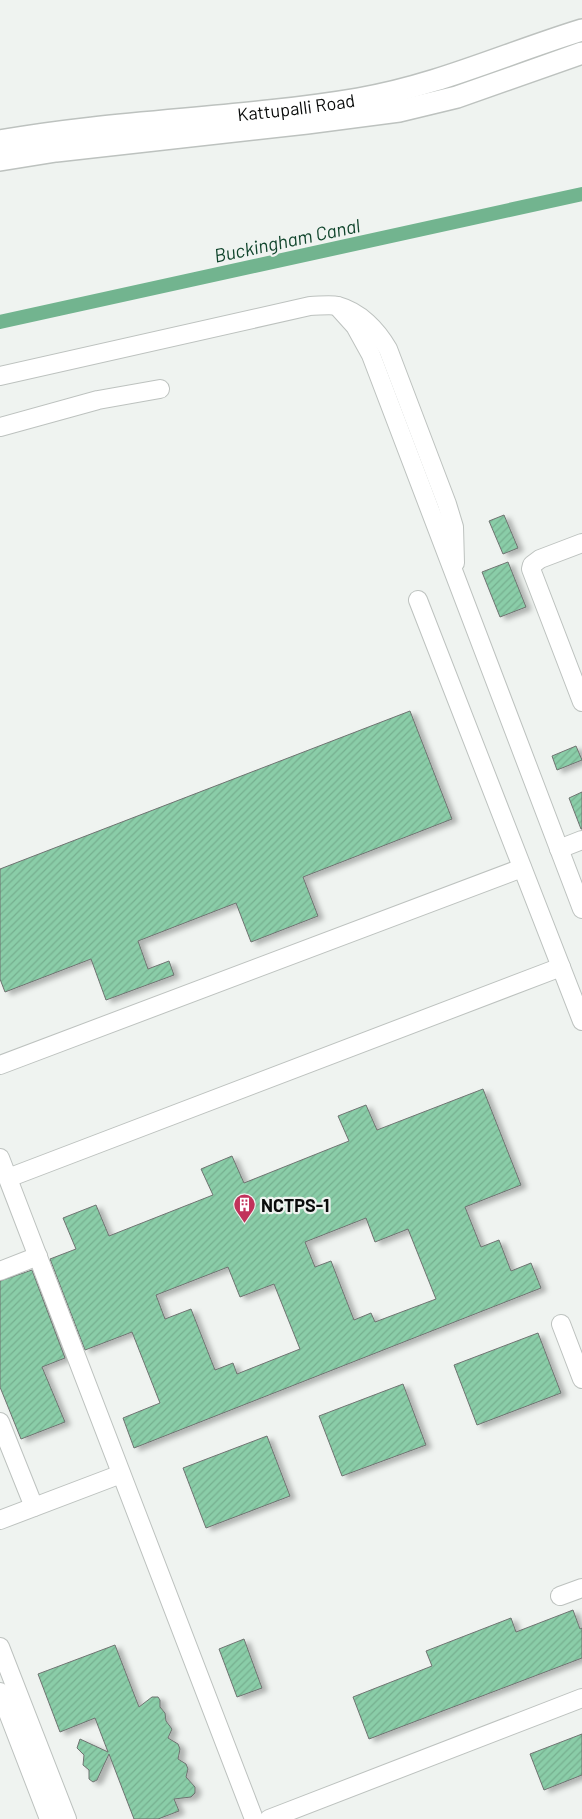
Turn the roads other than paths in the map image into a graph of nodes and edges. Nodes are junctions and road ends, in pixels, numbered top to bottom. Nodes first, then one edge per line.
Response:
1 (582, 30) edge
2 (572, 56) edge
3 (0, 141) edge
4 (0, 160) edge
5 (0, 376) edge
6 (160, 389) dead end
7 (0, 428) edge
8 (582, 543) edge
9 (418, 600) dead end
10 (582, 702) edge
11 (582, 840) edge
12 (559, 849) junction
13 (522, 868) junction
14 (582, 909) edge
15 (561, 967) junction
16 (582, 1021) edge
17 (0, 1065) edge
18 (0, 1158) edge
19 (8, 1178) junction
20 (38, 1256) junction
21 (0, 1271) edge
22 (561, 1324) dead end
23 (582, 1380) edge
24 (0, 1422) edge
25 (121, 1474) junction
26 (34, 1507) junction
27 (0, 1520) edge
28 (582, 1588) edge
29 (560, 1596) dead end
30 (0, 1647) edge
31 (0, 1692) edge
32 (582, 1698) edge
33 (49, 1819) edge
34 (67, 1819) edge
35 (254, 1819) edge
36 (269, 1819) edge

1 - 3 main road, Kattupalli Road
2 - 4 main road, Kattupalli Road
5 - 12 lane
6 - 7 lane
8 - 10 lane
9 - 13 lane
11 - 12 lane
12 - 14 lane
13 - 15 lane
13 - 17 lane
15 - 16 lane
15 - 19 lane
18 - 19 lane
19 - 20 lane
20 - 21 lane
20 - 25 lane
22 - 23 lane
24 - 26 lane
25 - 26 lane
25 - 35 lane
26 - 27 lane
28 - 29 lane
30 - 34 lane
31 - 33 lane
32 - 36 lane

